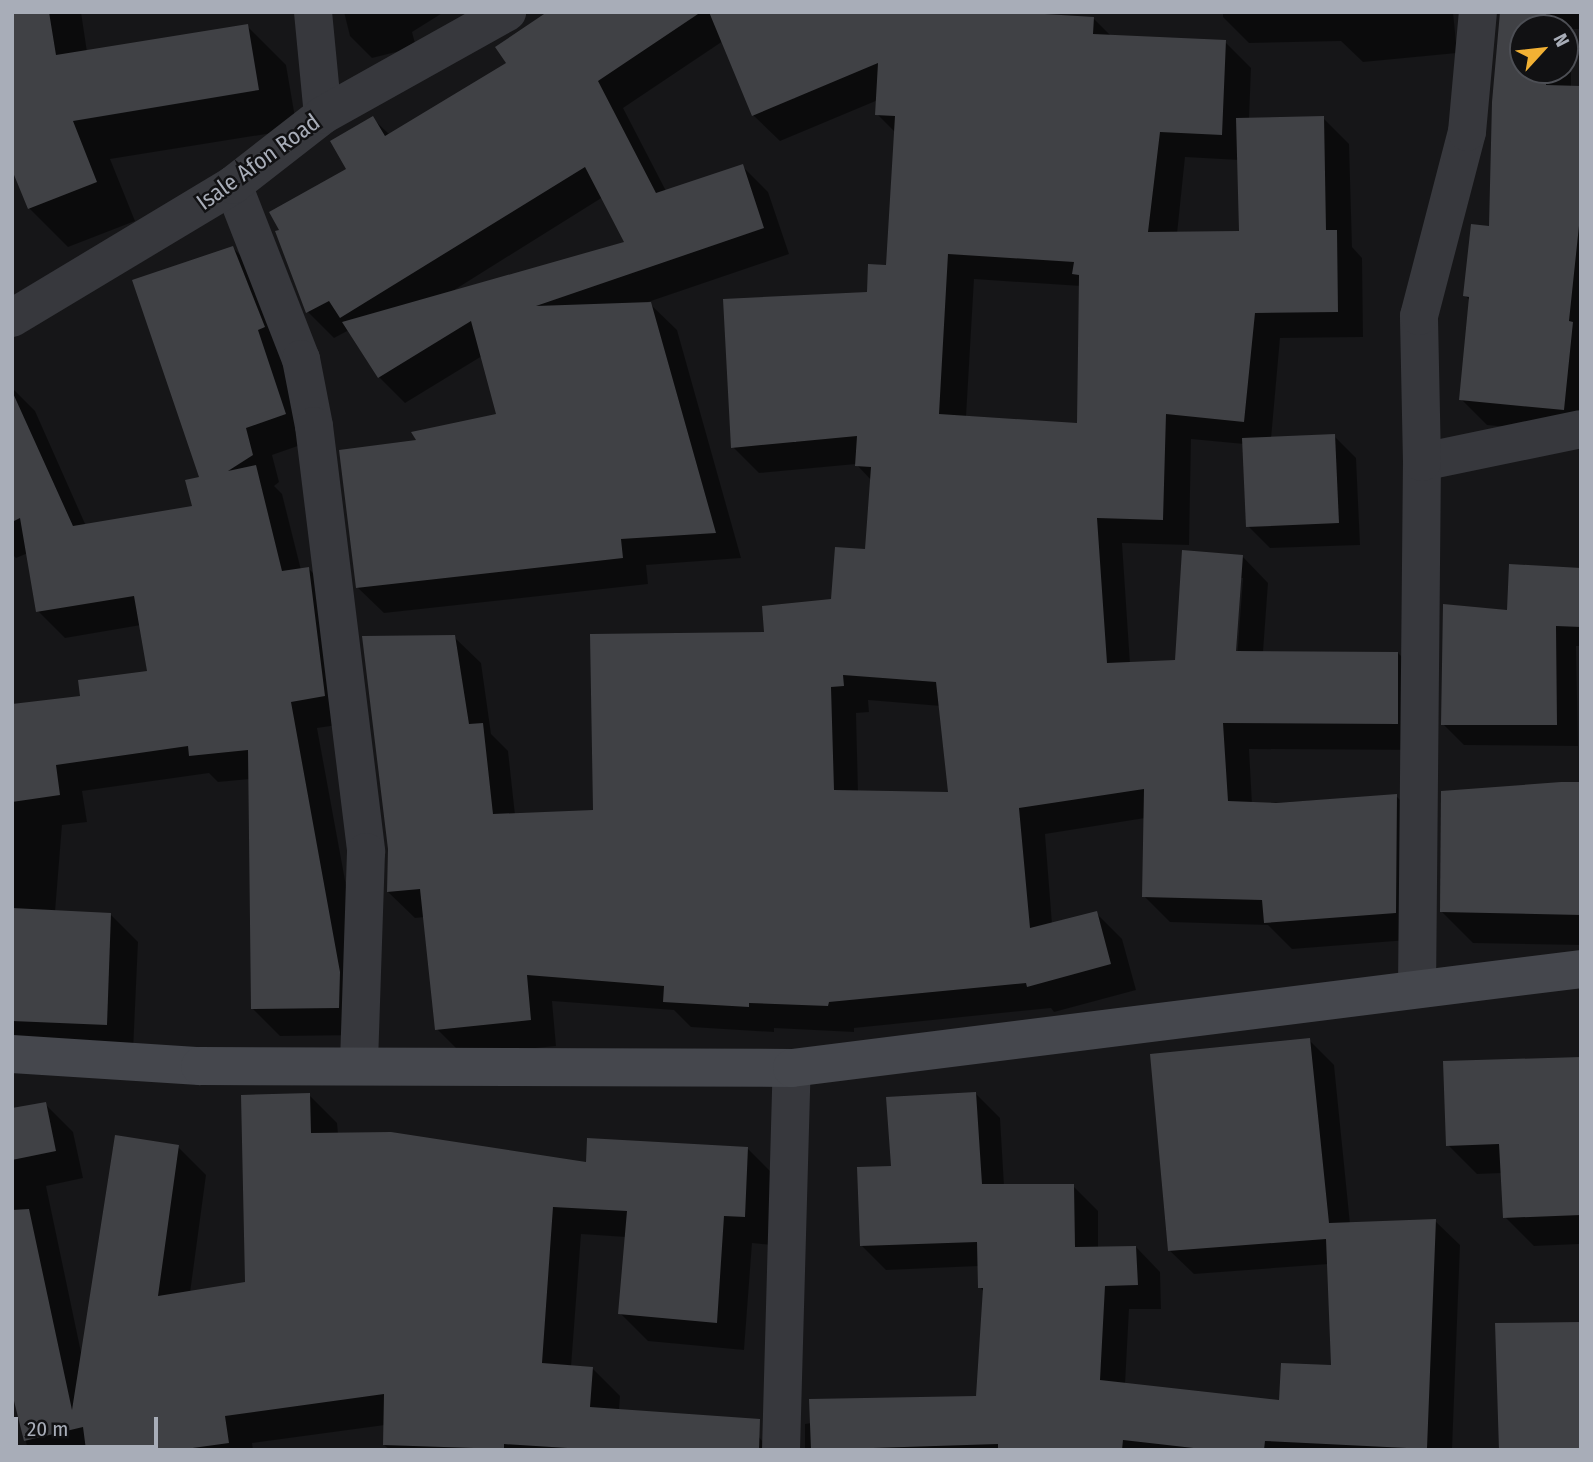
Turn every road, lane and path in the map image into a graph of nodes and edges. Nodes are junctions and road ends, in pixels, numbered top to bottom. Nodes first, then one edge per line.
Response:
1 (313, 12) edge
2 (507, 12) edge
3 (1478, 12) edge
4 (323, 115) junction
5 (233, 185) junction
6 (12, 318) edge
7 (1581, 429) edge
8 (1422, 461) junction
9 (1581, 969) edge
10 (1417, 989) junction
11 (12, 1054) edge
12 (359, 1066) junction
13 (792, 1068) junction
14 (781, 1450) edge

1 - 4 street
2 - 4 street, Isale Afon Road
3 - 8 street
4 - 5 street, Isale Afon Road
5 - 6 street, Isale Afon Road
5 - 12 street
7 - 8 street
8 - 10 street
9 - 10 main road
10 - 13 main road
11 - 12 main road
12 - 13 main road
13 - 14 street

